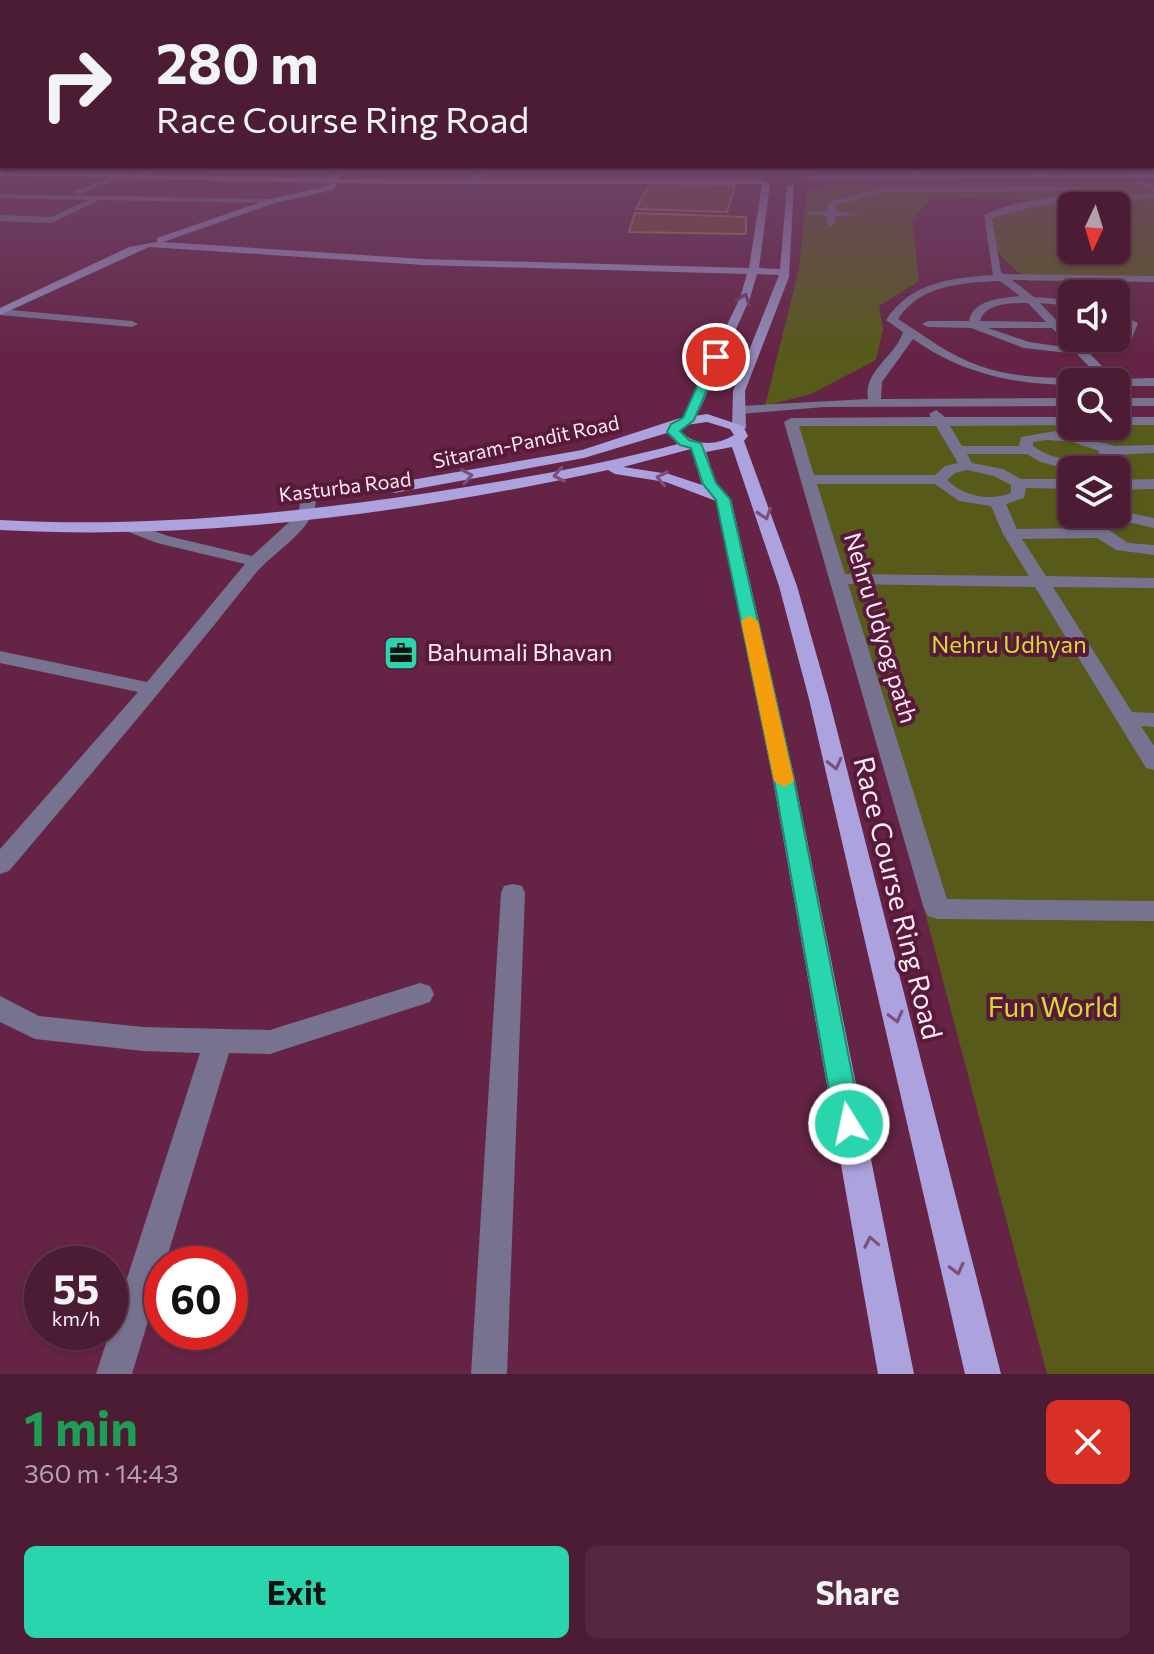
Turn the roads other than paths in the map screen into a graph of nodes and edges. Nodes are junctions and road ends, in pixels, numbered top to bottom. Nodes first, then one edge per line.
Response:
1 (191, 229) edge
2 (758, 229) edge
3 (787, 229) edge
4 (989, 229) edge
5 (148, 244) junction
6 (753, 272) junction
7 (784, 272) junction
8 (1003, 279) junction
9 (1154, 279) edge
10 (1030, 299) junction
11 (1058, 302) edge
12 (0, 312) edge
13 (1130, 321) edge
14 (132, 324) dead end
15 (928, 324) dead end
16 (974, 325) junction
17 (1053, 325) junction
18 (1058, 325) edge
19 (1130, 325) edge
20 (1139, 325) junction
21 (1058, 330) edge
22 (909, 331) junction
23 (1130, 336) edge
24 (1058, 348) edge
25 (1082, 352) edge
26 (1099, 368) edge
27 (1058, 381) edge
28 (1130, 382) edge
29 (1154, 382) edge
30 (1058, 402) edge
31 (1133, 402) joint
32 (1154, 402) edge
33 (875, 403) junction
34 (929, 403) junction
35 (740, 410) junction
36 (1058, 421) edge
37 (1130, 421) edge
38 (1154, 421) edge
39 (682, 423) junction
40 (738, 434) junction
41 (693, 445) junction
42 (1154, 449) edge
43 (959, 450) junction
44 (1030, 450) junction
45 (1106, 450) junction
46 (967, 466) junction
47 (598, 468) junction
48 (808, 479) junction
49 (939, 480) junction
50 (1018, 483) junction
51 (1058, 484) edge
52 (1154, 484) edge
53 (1130, 485) edge
54 (723, 499) junction
55 (997, 502) junction
56 (308, 507) junction
57 (0, 514) edge
58 (1154, 523) edge
59 (0, 525) edge
60 (132, 528) junction
61 (1101, 533) junction
62 (1011, 534) junction
63 (1154, 550) edge
64 (256, 562) junction
65 (838, 579) junction
66 (1040, 581) junction
67 (1154, 583) edge
68 (0, 657) edge
69 (151, 689) junction
70 (1126, 718) junction
71 (1154, 720) edge
72 (1154, 763) edge
73 (9, 841) edge
74 (0, 865) edge
75 (513, 893) dead end
76 (1154, 911) edge
77 (420, 994) dead end
78 (0, 1008) edge
79 (218, 1041) junction
80 (114, 1374) edge
81 (489, 1374) edge
82 (896, 1374) edge
83 (983, 1374) edge

1 - 5 street
2 - 6 street
3 - 7 street, Race Course Ring Road
4 - 8 street
5 - 6 street
5 - 12 street
6 - 7 street
39 -> 6 street
7 - 35 street, Race Course Ring Road
8 - 9 street
8 - 10 street
8 - 22 street
10 - 11 street
10 - 16 street
10 - 17 street
12 - 14 street
13 - 20 street
15 - 16 street
16 - 17 street
16 - 24 street
17 - 18 street
17 - 21 street
19 - 20 street
20 - 23 street
22 - 27 street
22 - 33 street
25 - 26 street
28 - 29 street
30 - 34 street
31 - 32 street
31 - 38 street
33 - 34 street
33 - 35 street
34 - 43 street
35 - 40 street, Race Course Ring Road
36 - 48 street, Nehru Udyog path
37 - 38 street
39 - 40 main road
39 - 41 main road
56 -> 39 main road, Sitaram-Pandit Road
40 - 41 main road, Kasturba Road
40 -> 83 main road, Race Course Ring Road
41 - 47 main road, Kasturba Road
41 - 54 main road
42 - 45 street
43 - 44 street
43 - 46 street
44 - 45 street
44 - 45 street
46 - 49 street
46 - 50 street
54 -> 47 main road, Sitaram-Pandit Road
47 -> 56 main road, Kasturba Road
48 - 49 street
48 - 65 street, Nehru Udyog path
49 - 55 street
50 - 51 street
50 - 55 street
52 - 53 street
82 -> 54 main road
55 - 62 street
56 - 57 main road, Sitaram-Pandit Road
56 - 60 main road, Kasturba Road
56 - 64 street
58 - 61 street
59 - 60 main road, Kasturba Road
60 - 64 street
61 - 62 street
61 - 63 street
62 - 66 street
64 - 69 street
65 - 66 street
65 - 76 street, Nehru Udyog path
66 - 67 street
66 - 70 street
68 - 69 street
69 - 73 street
70 - 71 street
70 - 72 street
73 - 74 street
75 - 81 street
77 - 79 street
78 - 79 street
79 - 80 street

